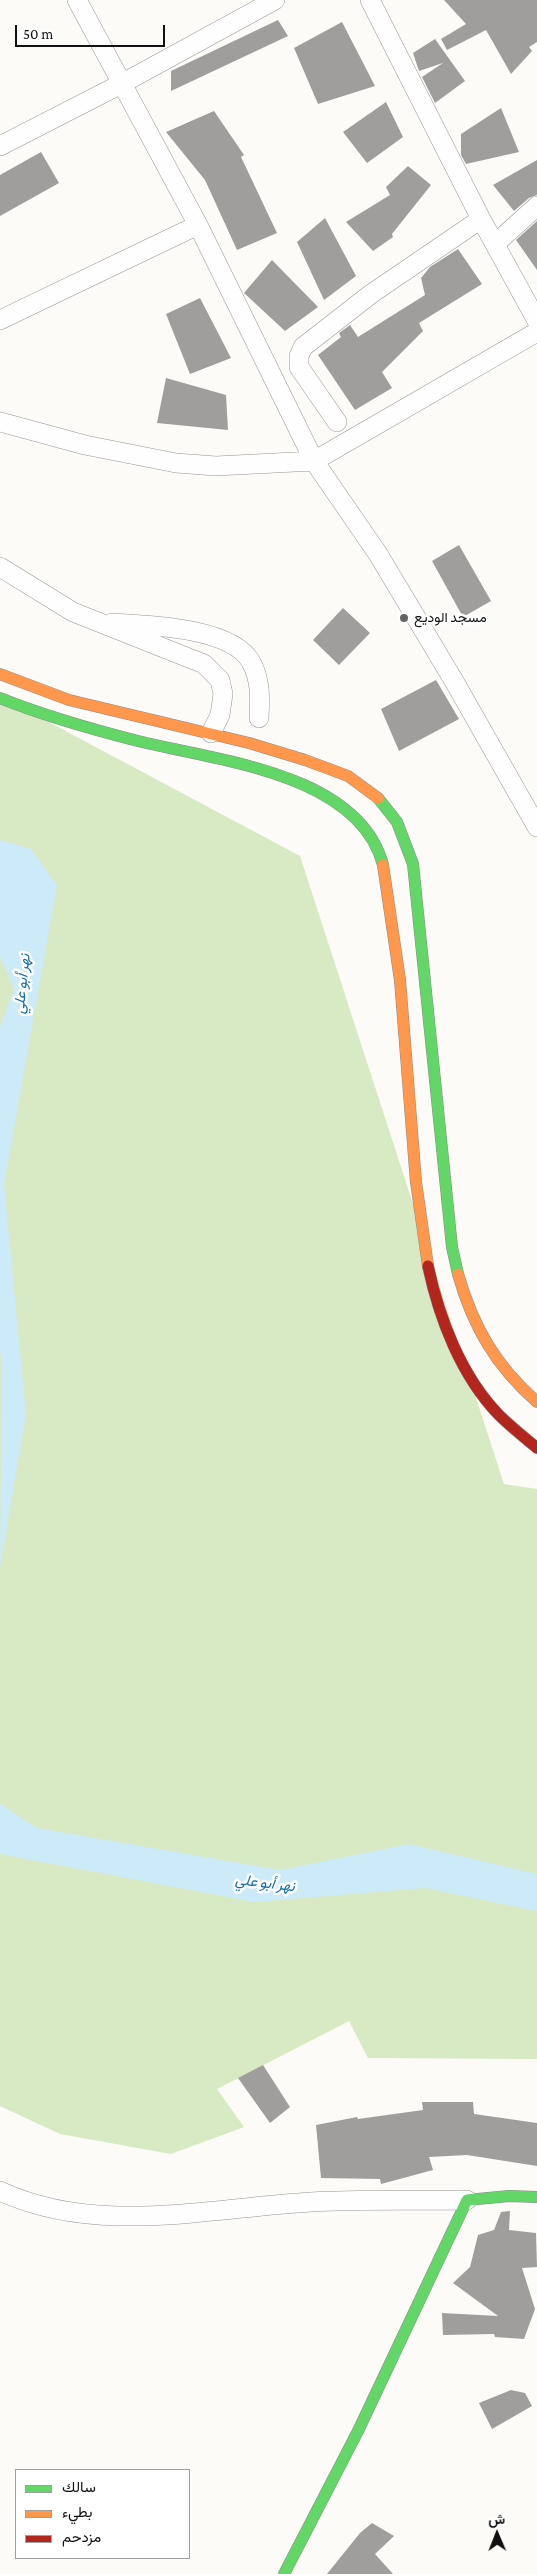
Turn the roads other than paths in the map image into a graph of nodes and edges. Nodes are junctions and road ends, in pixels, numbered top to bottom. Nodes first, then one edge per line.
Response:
1 (78, 0) edge
2 (275, 0) edge
3 (370, 0) edge
4 (123, 83) junction
5 (0, 146) edge
6 (537, 206) edge
7 (481, 219) junction
8 (198, 225) junction
9 (495, 244) junction
10 (0, 320) edge
11 (537, 321) edge
12 (537, 332) edge
13 (0, 422) edge
14 (337, 422) dead end
15 (314, 461) junction
16 (0, 566) edge
17 (98, 622) junction
18 (0, 674) edge
19 (0, 698) edge
20 (259, 718) dead end
21 (211, 733) junction
22 (537, 827) edge
23 (537, 1402) edge
24 (537, 1448) edge
25 (0, 2191) edge
26 (537, 2197) edge
27 (467, 2200) junction
28 (284, 2574) edge

1 - 4 street
2 - 4 street
3 - 7 street
4 - 5 street
4 - 8 street
6 - 9 street
7 - 9 street
7 - 14 street
8 - 10 street
8 - 15 street
9 - 11 street
12 - 15 street
13 - 15 street
15 - 22 street
16 - 17 street
17 - 20 street
17 - 21 street
18 - 21 main road
19 - 24 main road
21 - 23 main road
25 - 27 street
26 - 27 main road
27 - 28 main road

